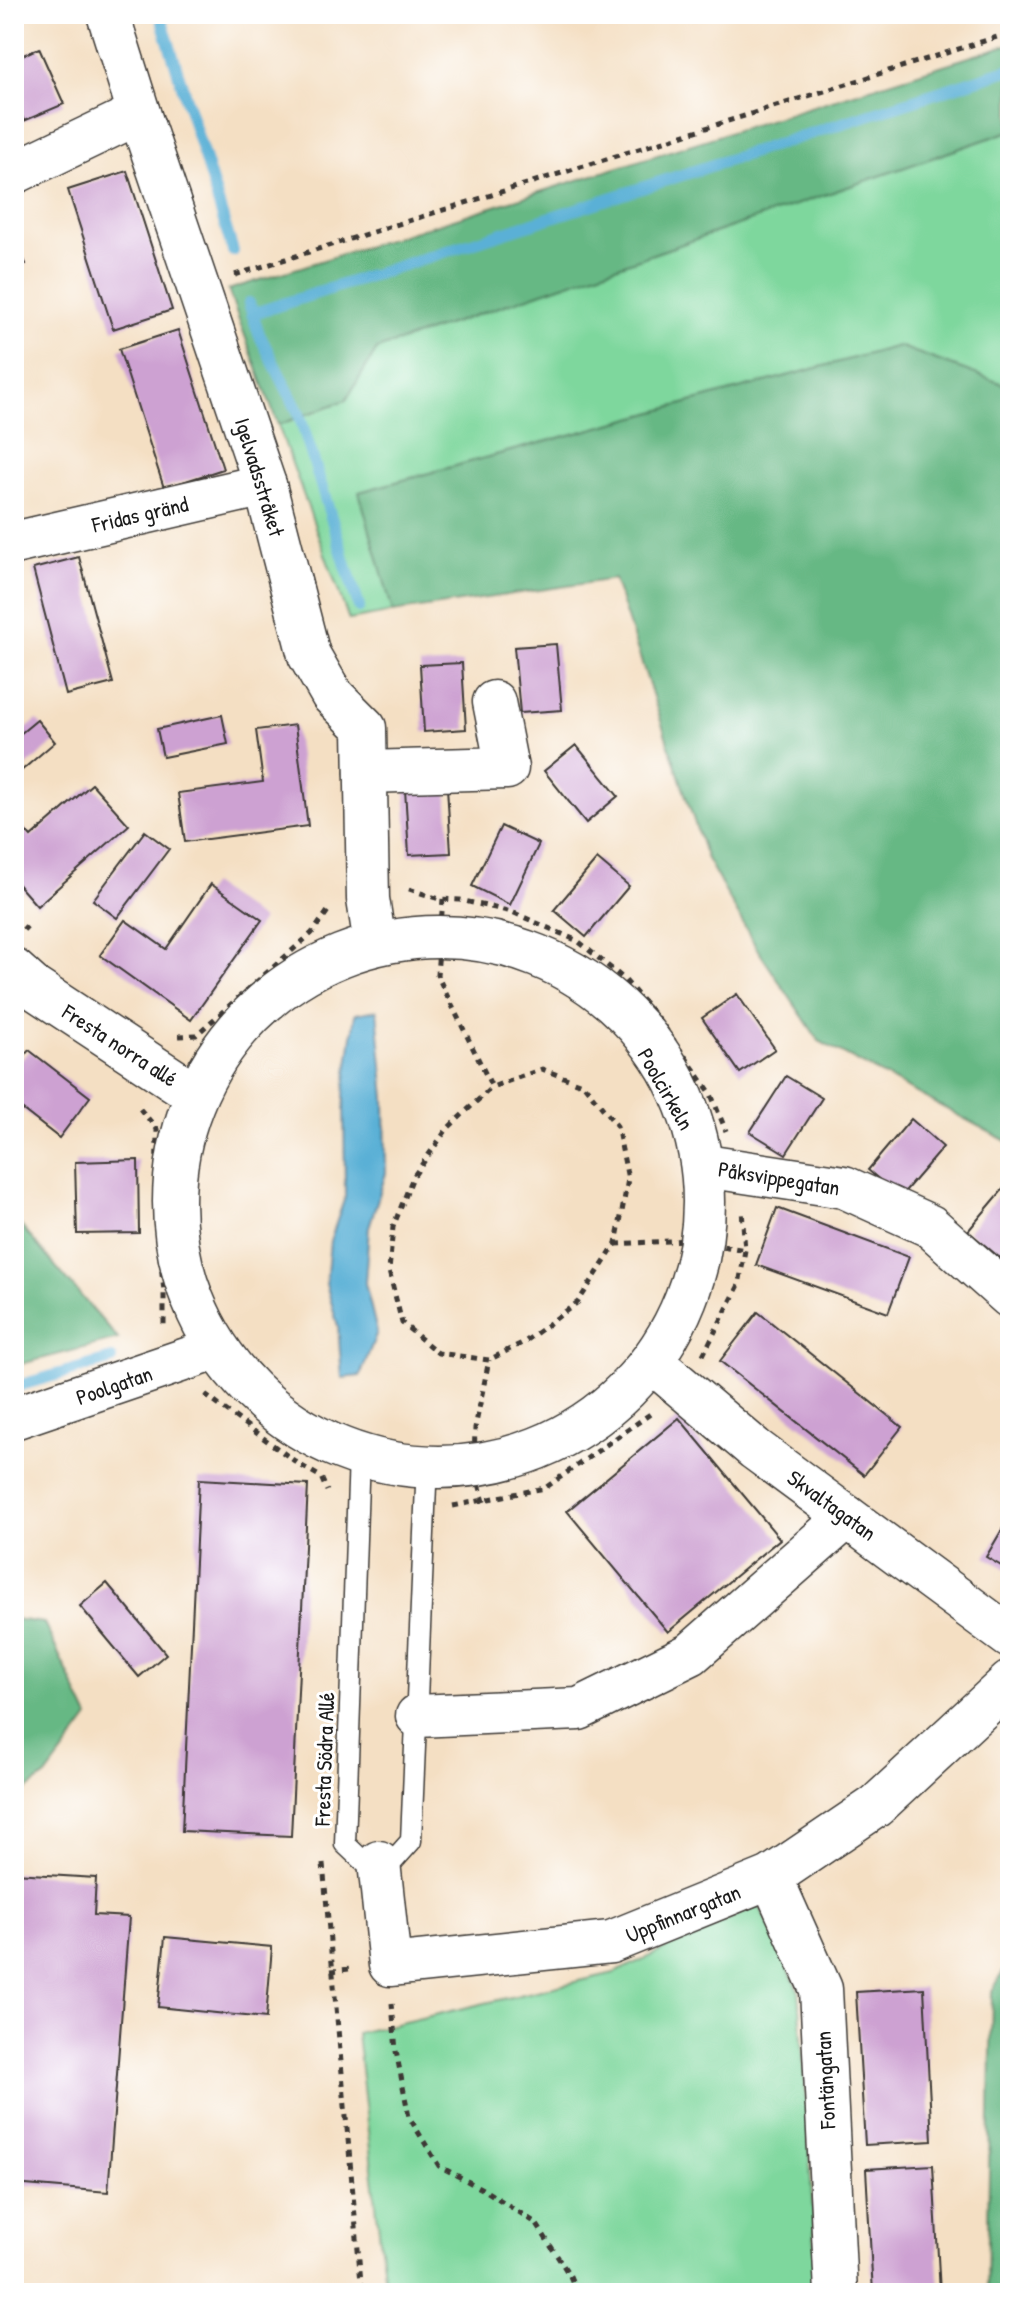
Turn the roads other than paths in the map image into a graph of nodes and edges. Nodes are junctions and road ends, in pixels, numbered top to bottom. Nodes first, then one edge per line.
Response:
1 (108, 14) edge
2 (139, 113) junction
3 (14, 173) edge
4 (265, 485) junction
5 (14, 543) edge
6 (494, 702) dead end
7 (366, 772) junction
8 (371, 918) junction
9 (14, 970) edge
10 (189, 1090) junction
11 (722, 1169) junction
12 (1010, 1297) edge
13 (213, 1350) junction
14 (672, 1378) junction
15 (14, 1418) edge
16 (359, 1456) junction
17 (427, 1462) junction
18 (847, 1517) junction
19 (1010, 1637) edge
20 (1010, 1682) edge
21 (417, 1716) junction
22 (379, 1862) junction
23 (771, 1877) junction
24 (836, 2293) edge

1 - 2 street, Igelvadsstråket
2 - 3 street
2 - 4 street, Igelvadsstråket
4 - 5 street, Fridas gränd
4 - 7 street, Igelvadsstråket
6 - 7 street
7 - 8 street, Igelvadsstråket
8 - 10 street, Poolcirkeln
8 - 11 street, Poolcirkeln
9 - 10 street, Fresta norra allé
10 - 13 street, Poolcirkeln
11 - 12 street, Påksvippegatan
11 - 14 street, Poolcirkeln
13 - 15 street, Poolgatan
13 - 16 street, Poolcirkeln
14 - 17 street, Poolcirkeln
14 - 18 street, Skvaltagatan
16 - 17 street, Poolcirkeln
16 - 22 lane, Fresta Södra Allé
17 - 21 lane
18 - 19 street, Skvaltagatan
18 - 21 street
20 - 23 street, Uppfinnargatan
21 - 22 lane
22 - 23 street, Uppfinnargatan
23 - 24 street, Fontängatan

